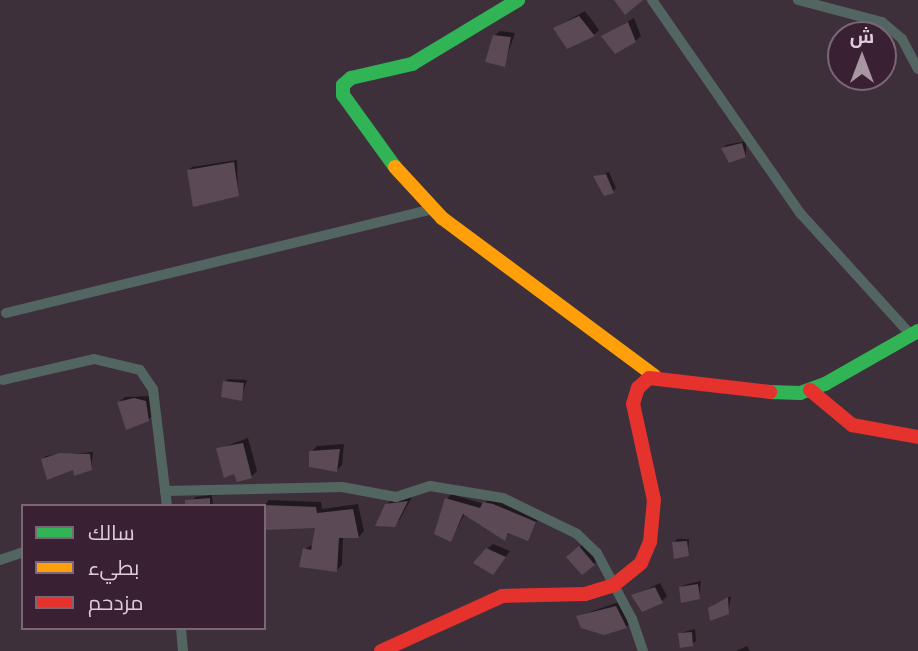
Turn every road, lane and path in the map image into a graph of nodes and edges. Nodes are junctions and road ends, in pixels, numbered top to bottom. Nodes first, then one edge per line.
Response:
1 (518, 0) edge
2 (652, 0) edge
3 (798, 0) edge
4 (918, 69) edge
5 (433, 209) junction
6 (6, 313) dead end
7 (914, 333) edge
8 (655, 376) junction
9 (4, 380) dead end
10 (810, 390) junction
11 (918, 437) edge
12 (165, 491) junction
13 (167, 504) edge
14 (21, 553) edge
15 (0, 559) edge
16 (614, 585) junction
17 (181, 630) edge
18 (183, 651) edge
19 (381, 651) edge
20 (643, 651) edge

1 - 5 street
2 - 7 street
3 - 4 street
5 - 6 street
5 - 8 street
7 - 10 street
8 - 10 street
8 - 16 street
9 - 12 street
10 - 11 street
12 - 13 street
12 - 16 street
14 - 15 street
16 - 19 street
16 - 20 street
17 - 18 street

